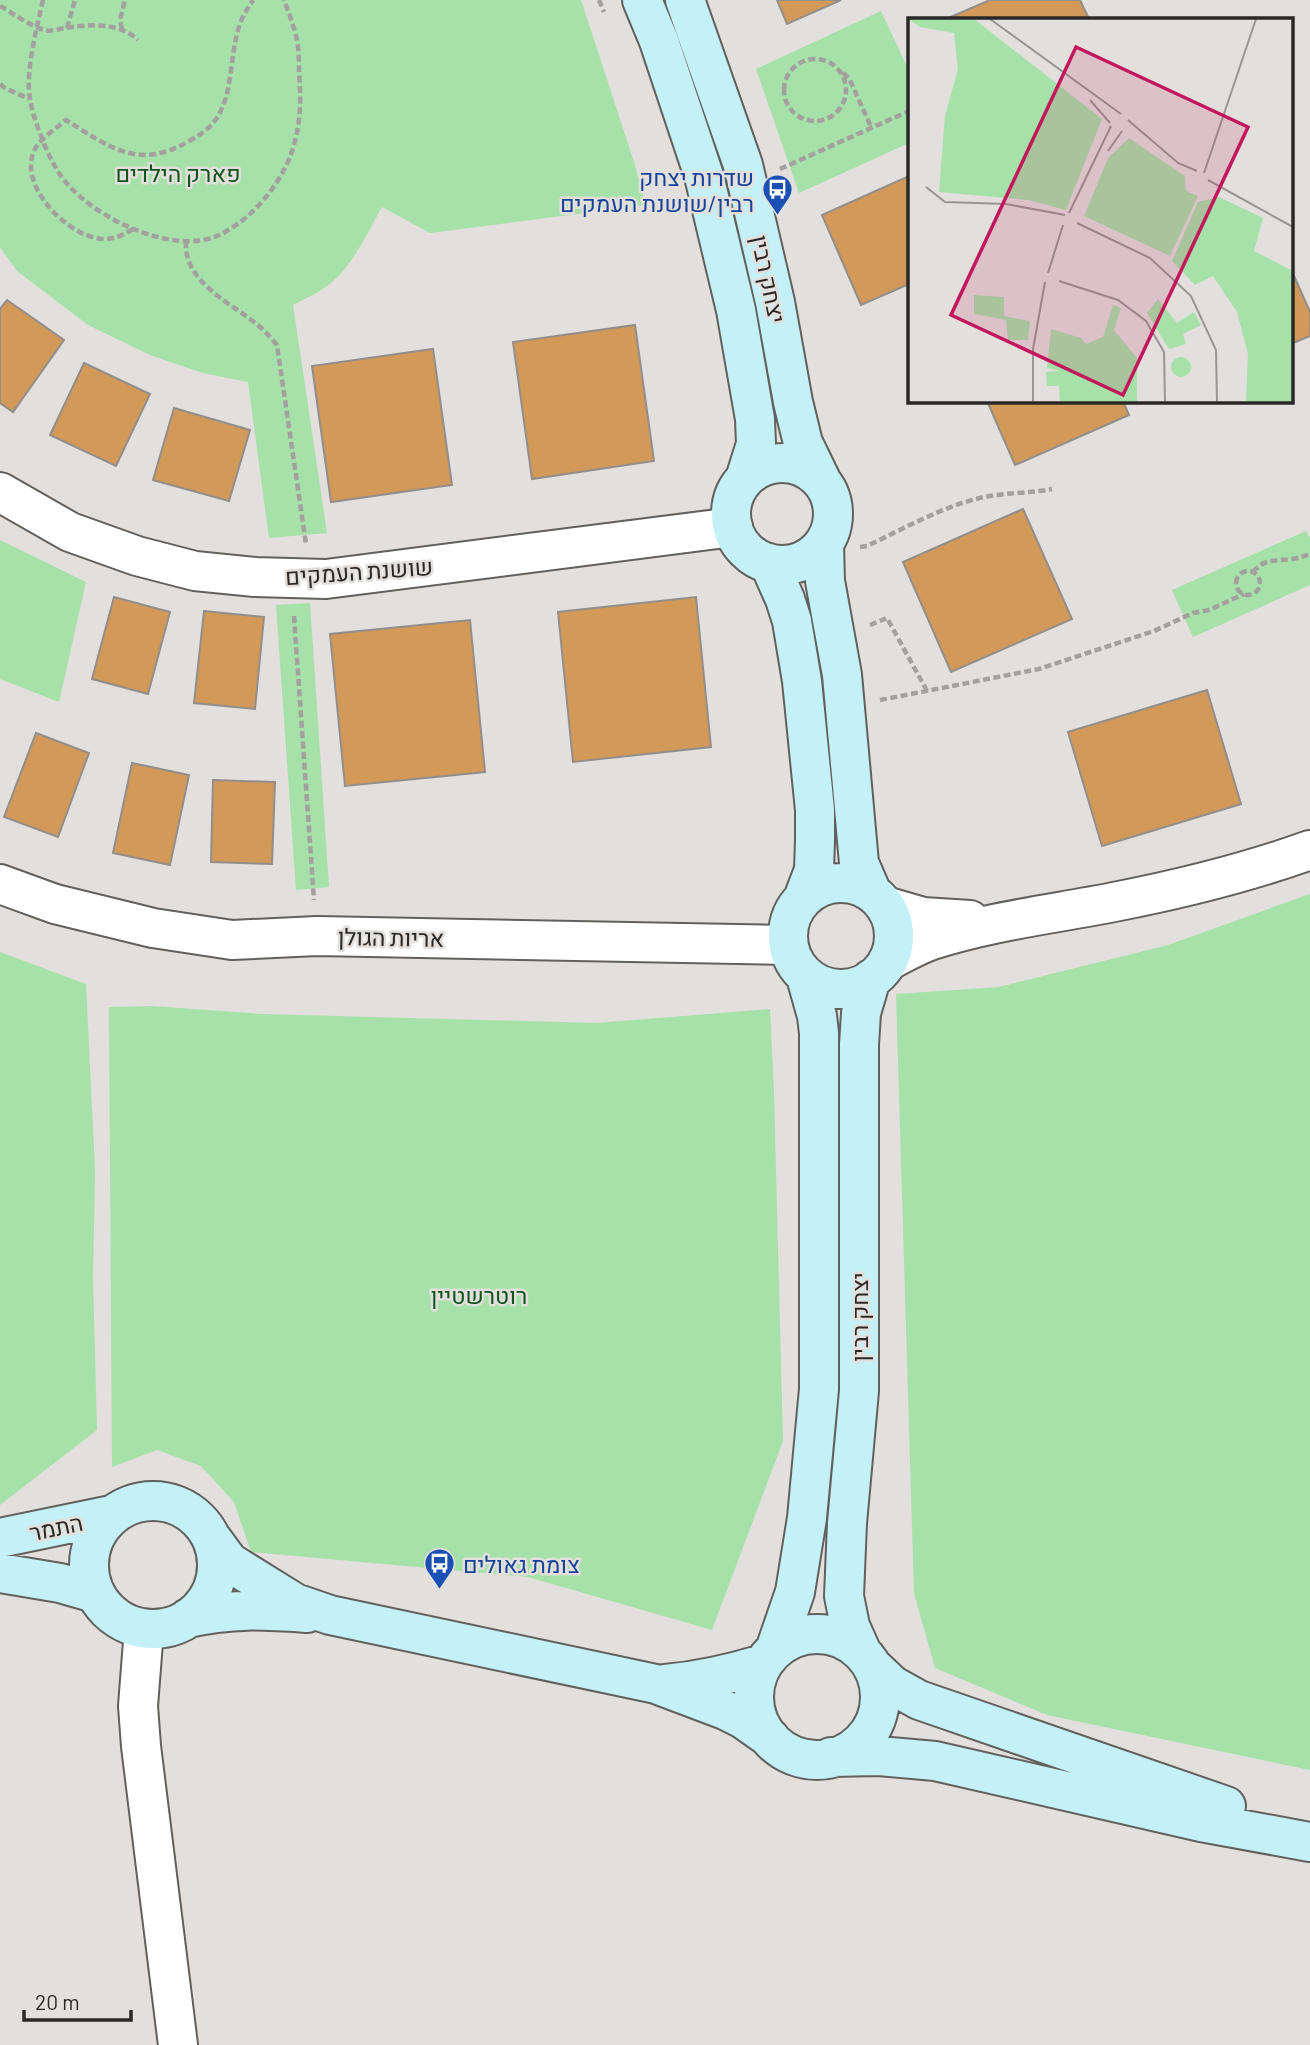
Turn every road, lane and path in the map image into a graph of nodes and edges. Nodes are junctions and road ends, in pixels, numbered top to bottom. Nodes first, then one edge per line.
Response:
1 (43, 0) edge
2 (75, 0) edge
3 (125, 0) edge
4 (253, 0) edge
5 (284, 0) edge
6 (642, 0) edge
7 (685, 0) edge
8 (0, 6) edge
9 (37, 27) junction
10 (67, 28) junction
11 (122, 30) junction
12 (138, 40) dead end
13 (840, 70) junction
14 (0, 83) edge
15 (29, 99) junction
16 (908, 111) edge
17 (871, 127) junction
18 (43, 139) junction
19 (773, 172) dead end
20 (133, 229) junction
21 (186, 241) junction
22 (745, 479) junction
23 (821, 480) junction
24 (1052, 489) dead end
25 (0, 492) edge
26 (733, 527) junction
27 (838, 546) junction
28 (1310, 554) edge
29 (769, 563) junction
30 (1253, 572) junction
31 (302, 579) junction
32 (1244, 594) junction
33 (862, 627) dead end
34 (927, 691) junction
35 (872, 702) dead end
36 (1310, 850) edge
37 (0, 884) edge
38 (803, 899) junction
39 (879, 899) junction
40 (1000, 922) junction
41 (317, 936) junction
42 (797, 961) junction
43 (880, 970) junction
44 (111, 1516) junction
45 (0, 1538) edge
46 (212, 1539) junction
47 (0, 1573) edge
48 (95, 1593) junction
49 (330, 1615) junction
50 (188, 1618) junction
51 (144, 1629) junction
52 (769, 1657) junction
53 (868, 1660) junction
54 (656, 1684) junction
55 (769, 1738) junction
56 (831, 1757) junction
57 (1310, 1839) edge
58 (178, 2045) edge

1 - 9 path
2 - 10 path
3 - 11 path
4 - 18 path
5 - 21 path
6 - 22 main road, יצחק רבין
7 - 23 main road, יצחק רבין
8 - 9 path
9 - 10 path
9 - 15 path
10 - 11 path
11 - 12 path
13 - 13 path
13 - 17 path
14 - 15 path
15 - 18 path
16 - 17 path
17 - 19 path
18 - 20 path
18 - 20 path
20 - 21 path
21 - 31 path
22 - 23 main road
22 - 26 main road
23 - 27 main road
24 - 27 path
25 - 31 street, שושנת העמקים
26 - 29 main road
26 - 31 street, שושנת העמקים
27 - 29 main road
27 - 39 main road
28 - 30 path
29 - 38 main road
30 - 32 path
30 - 32 path
31 - 41 path
32 - 34 path
33 - 34 path
34 - 35 path
36 - 40 street
37 - 41 street, אריות הגולן
38 - 39 main road
38 - 42 main road
39 - 40 street
39 - 43 main road
40 - 43 street
41 - 42 street, אריות הגולן
42 - 43 main road
42 - 52 main road, יצחק רבין
43 - 53 main road, יצחק רבין
44 - 45 main road, התמר
44 - 46 main road
44 - 48 main road
46 - 49 main road
46 - 50 main road
47 - 48 main road, התמר
48 - 51 main road
49 - 50 main road
49 - 54 main road
50 - 51 main road
51 - 58 street
52 - 53 main road
52 - 54 main road
52 - 55 main road
53 - 56 main road
53 - 57 main road
54 - 55 main road
55 - 56 main road
56 - 57 main road

